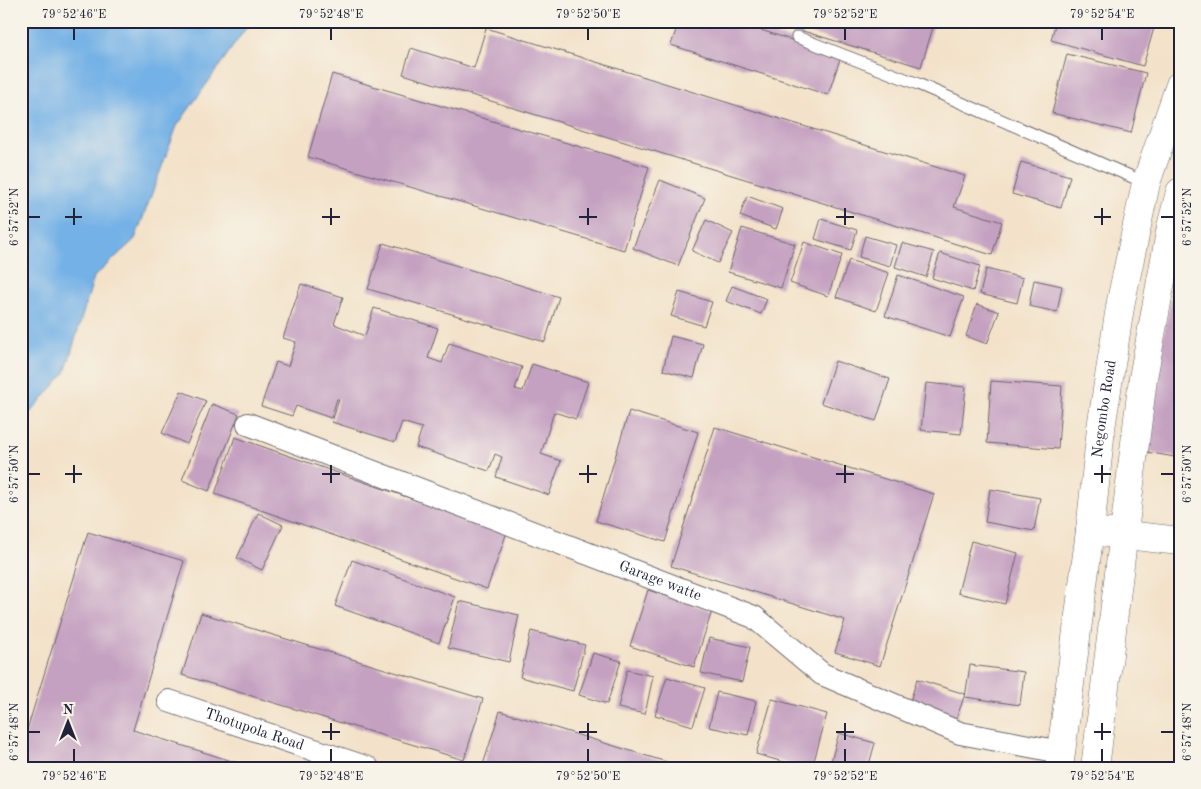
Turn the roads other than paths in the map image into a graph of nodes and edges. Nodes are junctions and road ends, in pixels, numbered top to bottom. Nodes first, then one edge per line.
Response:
1 (796, 37) dead end
2 (1180, 85) edge
3 (1146, 183) junction
4 (1180, 192) edge
5 (248, 424) dead end
6 (1090, 531) junction
7 (1124, 534) junction
8 (1180, 541) edge
9 (169, 701) dead end
10 (1060, 760) edge
11 (368, 768) edge
12 (1095, 768) edge

1 - 3 lane
2 - 3 main road, Negombo Road
3 - 6 main road, Negombo Road
4 - 7 main road
5 - 10 street, Garage watte
6 - 7 main road
6 - 10 main road, Negombo Road
7 - 8 main road
7 - 12 main road
9 - 11 street, Thotupola Road

